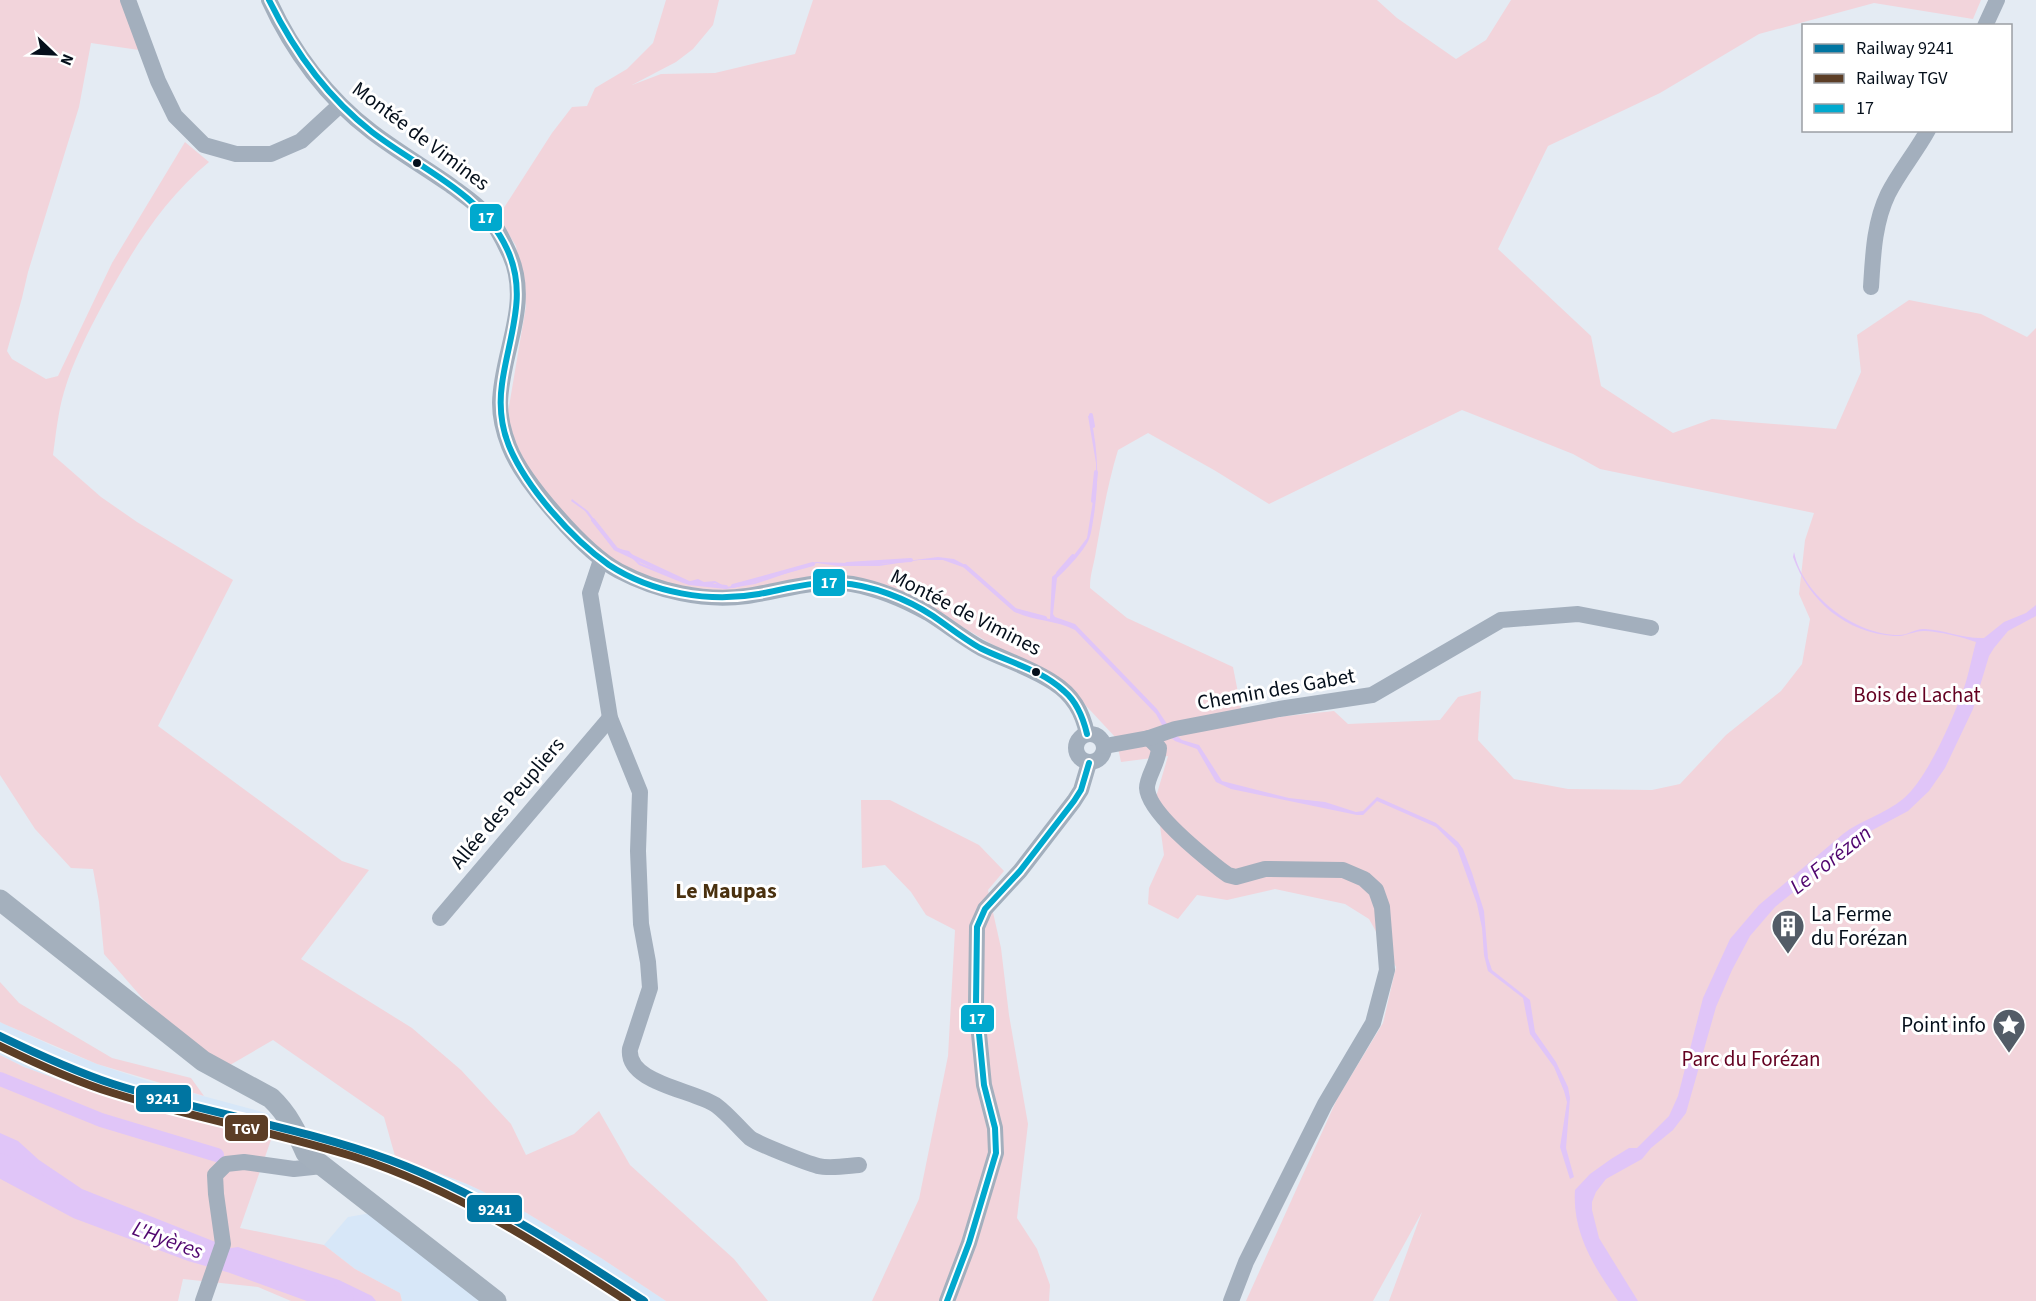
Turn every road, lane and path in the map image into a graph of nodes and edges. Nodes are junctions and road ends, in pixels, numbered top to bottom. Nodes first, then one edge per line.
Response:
1 (128, 0) edge
2 (269, 0) edge
3 (1996, 0) edge
4 (1986, 24) edge
5 (340, 105) junction
6 (1927, 132) edge
7 (1870, 287) dead end
8 (601, 560) junction
9 (1651, 628) dead end
10 (610, 718) junction
11 (1162, 733) junction
12 (1087, 734) junction
13 (1105, 746) junction
14 (1089, 763) junction
15 (0, 900) edge
16 (440, 918) dead end
17 (859, 1165) dead end
18 (330, 1172) junction
19 (204, 1301) edge
20 (496, 1301) edge
21 (947, 1301) edge
22 (1231, 1301) edge

1 - 5 street
2 - 5 street, Montée de Vimines
3 - 4 street
5 - 8 street, Montée de Vimines
6 - 7 street
8 - 10 street
8 - 12 street, Montée de Vimines
9 - 11 street, Chemin des Gabet
10 - 16 street, Allée des Peupliers
10 - 17 street
11 - 13 street, Chemin des Gabet
11 - 22 street
12 - 13 street
12 - 14 street
13 - 14 street
14 - 21 street
15 - 18 main road
18 - 19 street
18 - 20 main road

